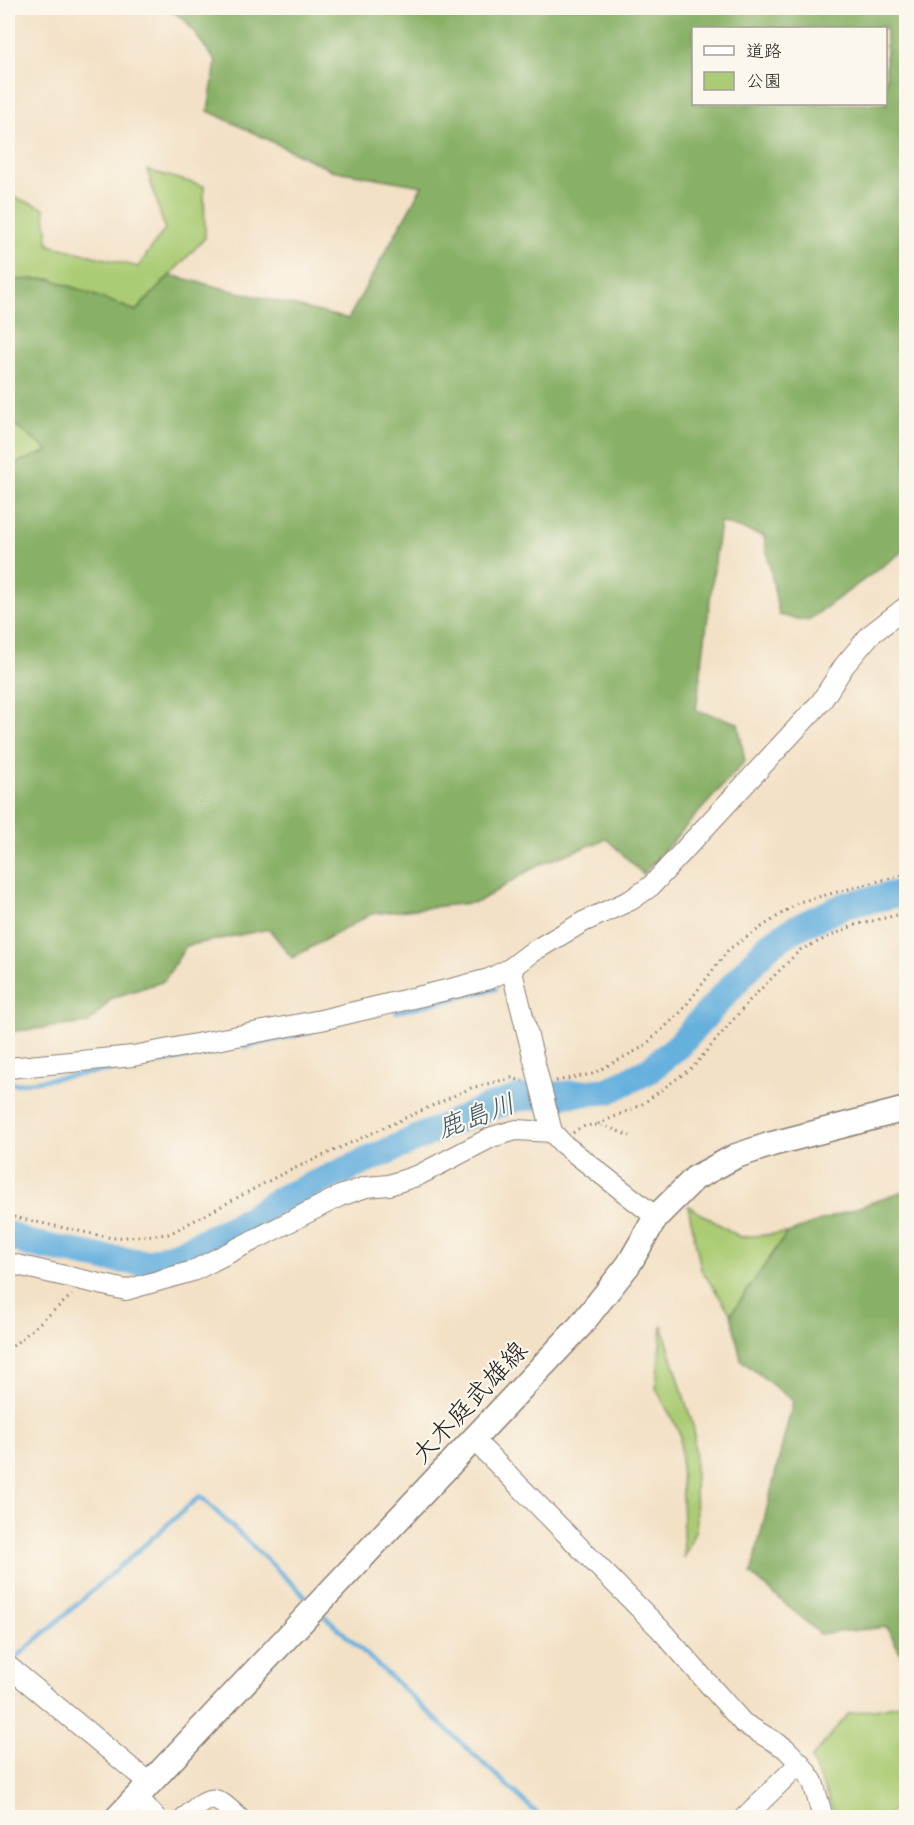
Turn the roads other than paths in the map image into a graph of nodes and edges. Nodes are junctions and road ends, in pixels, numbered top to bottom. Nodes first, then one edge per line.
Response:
1 (906, 607) edge
2 (511, 968) junction
3 (8, 1068) edge
4 (906, 1109) edge
5 (554, 1134) junction
6 (656, 1217) junction
7 (8, 1263) edge
8 (474, 1440) junction
9 (11, 1675) edge
10 (800, 1763) junction
11 (143, 1790) junction
12 (117, 1818) edge
13 (156, 1818) edge
14 (185, 1818) edge
15 (239, 1818) edge
16 (744, 1818) edge
17 (823, 1818) edge

1 - 2 street
2 - 3 street
2 - 5 street
4 - 6 main road, 大木庭武雄線
5 - 6 street
5 - 7 street
6 - 8 main road, 大木庭武雄線
8 - 10 street
8 - 11 main road, 大木庭武雄線
9 - 11 street
10 - 16 street
10 - 17 street
11 - 12 main road, 大木庭武雄線
11 - 13 street
14 - 15 street

